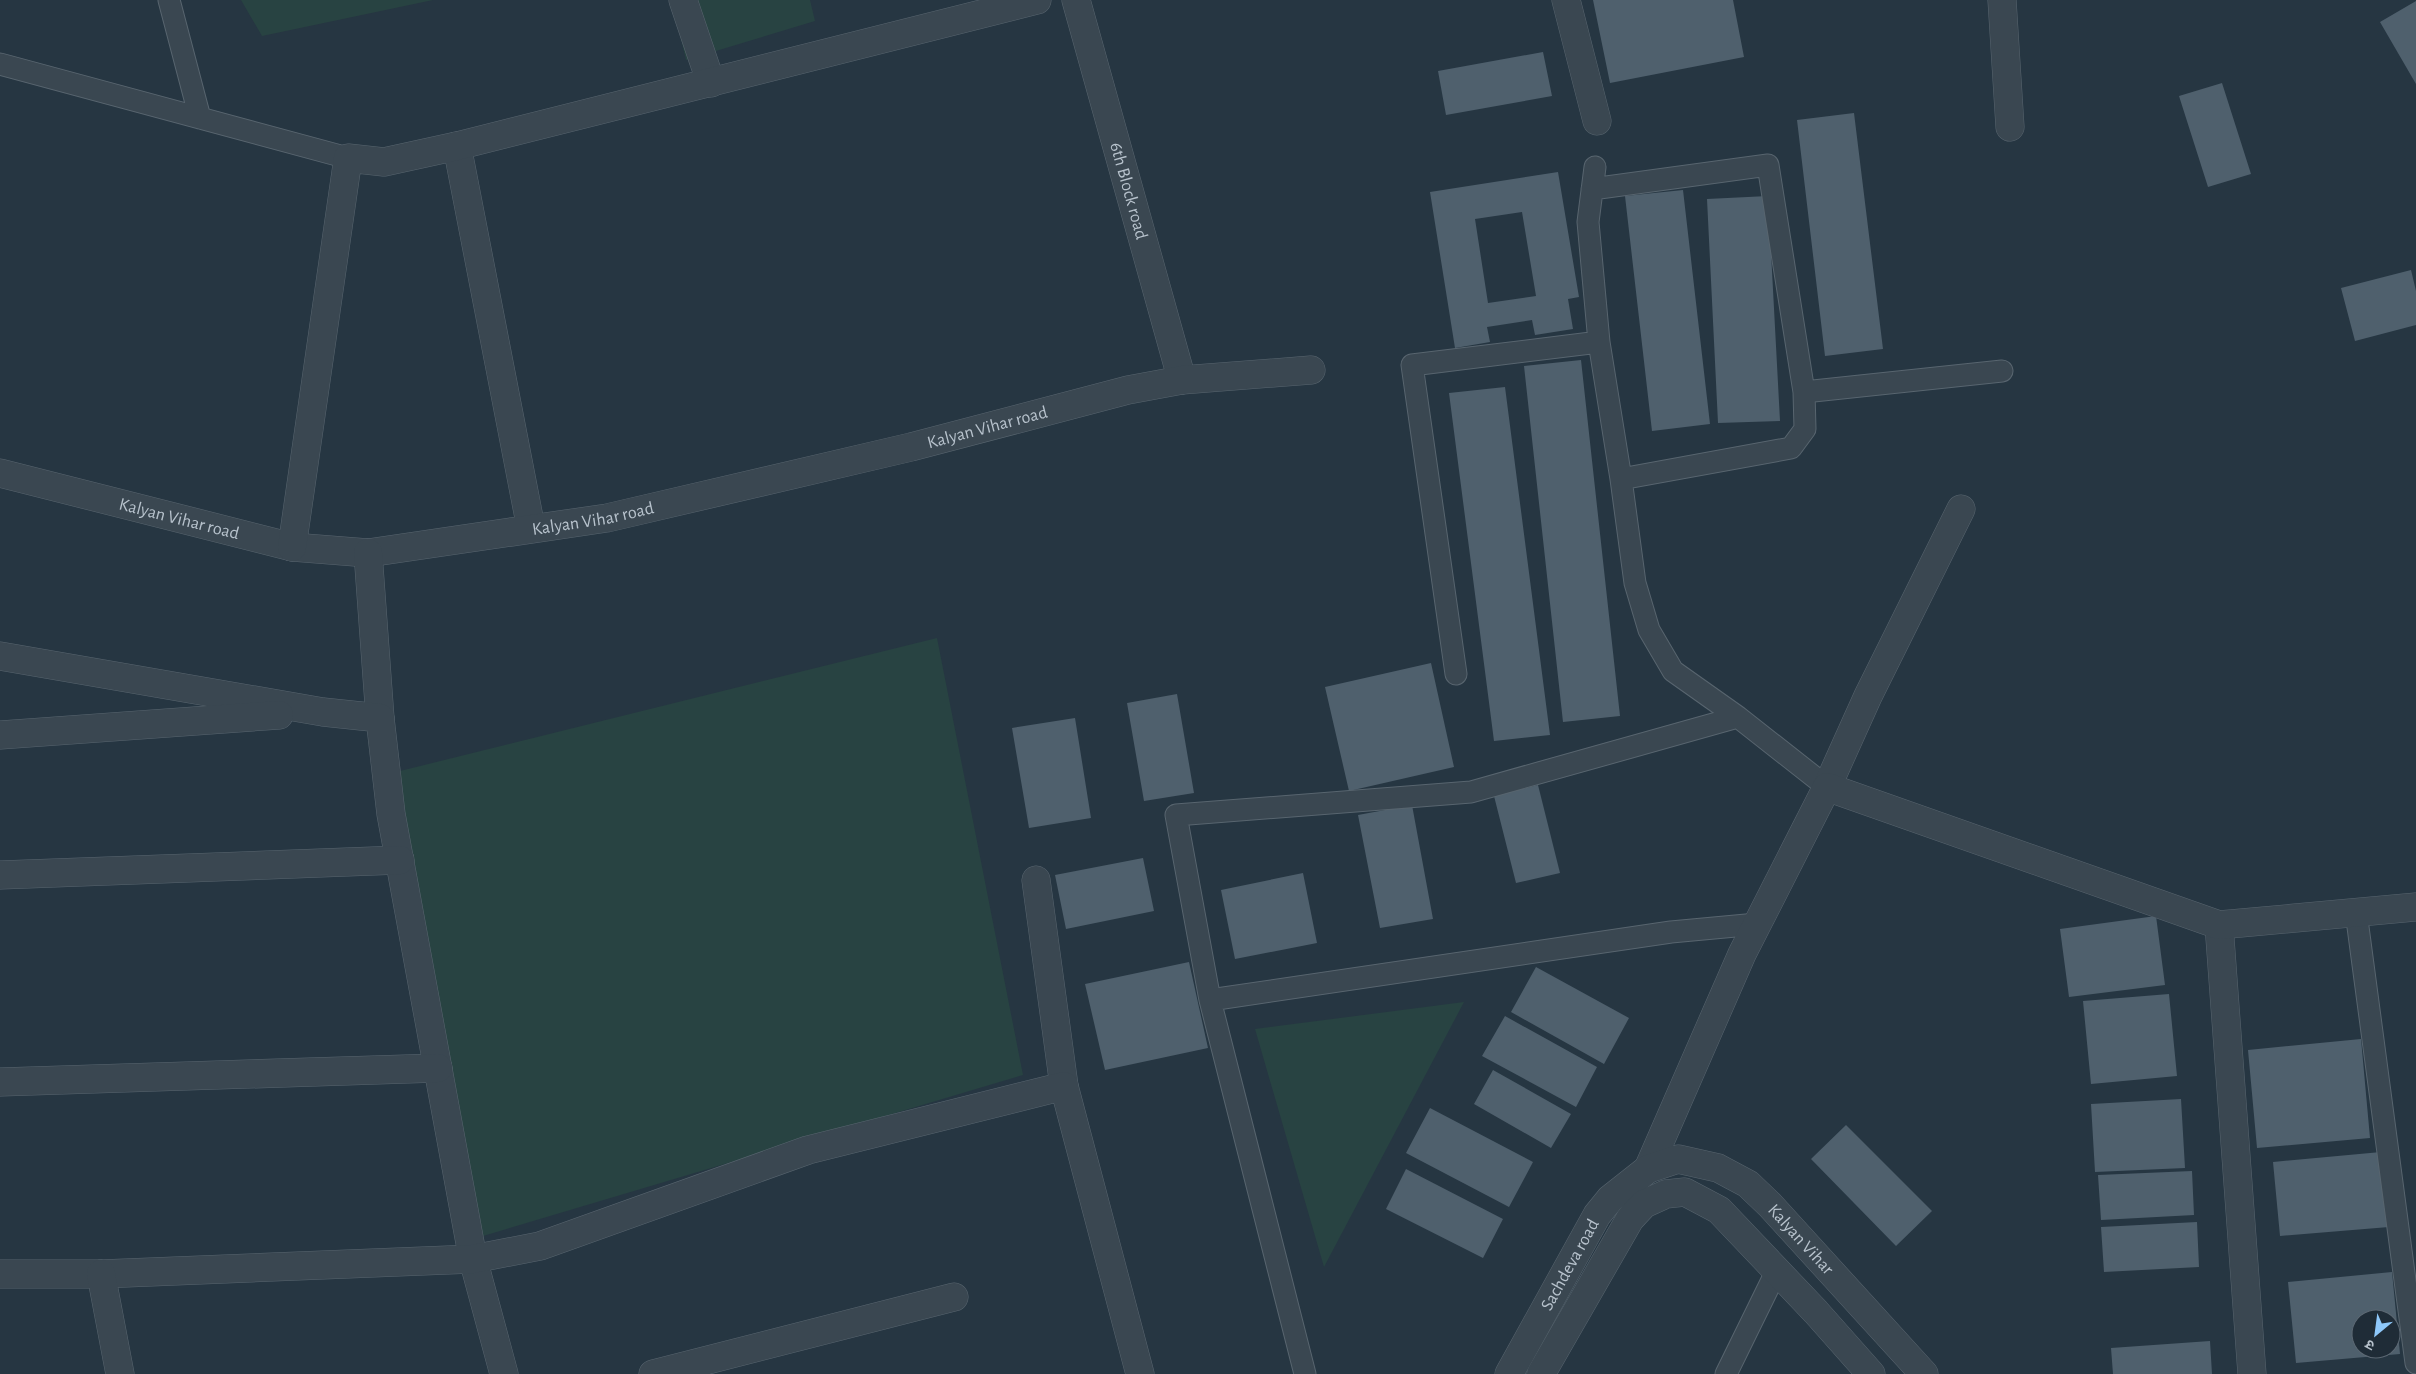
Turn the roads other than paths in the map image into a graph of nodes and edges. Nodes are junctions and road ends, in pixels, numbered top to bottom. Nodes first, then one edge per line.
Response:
1 (169, 0) edge
2 (683, 0) edge
3 (1037, 0) edge
4 (1076, 0) edge
5 (1566, 0) edge
6 (2002, 0) edge
7 (0, 64) edge
8 (711, 83) junction
9 (200, 118) junction
10 (1597, 122) dead end
11 (2010, 127) dead end
12 (458, 146) junction
13 (348, 158) junction
14 (1595, 167) dead end
15 (1592, 189) junction
16 (1599, 342) junction
17 (1311, 370) dead end
18 (2002, 371) dead end
19 (1182, 380) junction
20 (1804, 392) junction
21 (0, 473) edge
22 (1621, 479) junction
23 (1961, 509) dead end
24 (531, 528) junction
25 (292, 547) junction
26 (368, 553) junction
27 (0, 656) edge
28 (1456, 674) dead end
29 (323, 712) junction
30 (1738, 717) junction
31 (380, 718) junction
32 (0, 734) edge
33 (1827, 787) junction
34 (400, 860) junction
35 (0, 875) edge
36 (1036, 880) dead end
37 (2416, 907) edge
38 (2356, 912) junction
39 (1757, 924) junction
40 (2219, 925) junction
41 (1210, 1000) junction
42 (438, 1068) junction
43 (0, 1082) edge
44 (1064, 1086) junction
45 (1648, 1169) junction
46 (1666, 1194) junction
47 (473, 1259) junction
48 (1777, 1270) junction
49 (0, 1274) edge
50 (101, 1274) junction
51 (954, 1297) dead end
52 (2416, 1363) edge
53 (120, 1374) edge
54 (504, 1374) edge
55 (653, 1374) edge
56 (1140, 1374) edge
57 (1305, 1374) edge
58 (1509, 1374) edge
59 (1541, 1374) edge
60 (1726, 1374) edge
61 (1871, 1374) edge
62 (1924, 1374) edge
63 (2252, 1374) edge

1 - 9 lane
2 - 8 street
3 - 8 street
4 - 19 street, 6th Block road
5 - 10 street
6 - 11 street
7 - 9 lane
8 - 12 street
9 - 13 lane
12 - 13 street
12 - 24 street
13 - 25 street
14 - 15 lane
15 - 16 lane
15 - 20 lane
16 - 22 lane
16 - 28 lane
17 - 19 street, Kalyan Vihar road
18 - 20 lane
19 - 24 street, Kalyan Vihar road
20 - 22 lane
21 - 25 street, Kalyan Vihar road
22 - 30 lane
23 - 33 street
24 - 26 street, Kalyan Vihar road
25 - 26 street, Kalyan Vihar road
26 - 31 street
27 - 29 street
29 - 31 street
29 - 32 street
30 - 33 lane
30 - 41 lane
31 - 34 street
33 - 39 street
33 - 40 street
34 - 35 street
34 - 42 street
36 - 44 street
37 - 38 street
38 - 40 street
38 - 52 lane
39 - 41 lane
39 - 45 street
40 - 63 street
41 - 57 lane
42 - 43 street
42 - 47 street
44 - 47 street
44 - 56 street
45 - 46 street
45 - 58 street, Sachdeva road
45 - 62 street, Kalyan Vihar
46 - 48 street
46 - 59 street, Sachdeva road
47 - 50 street
47 - 54 street
48 - 60 lane
48 - 61 street
49 - 50 street
50 - 53 street
51 - 55 street

